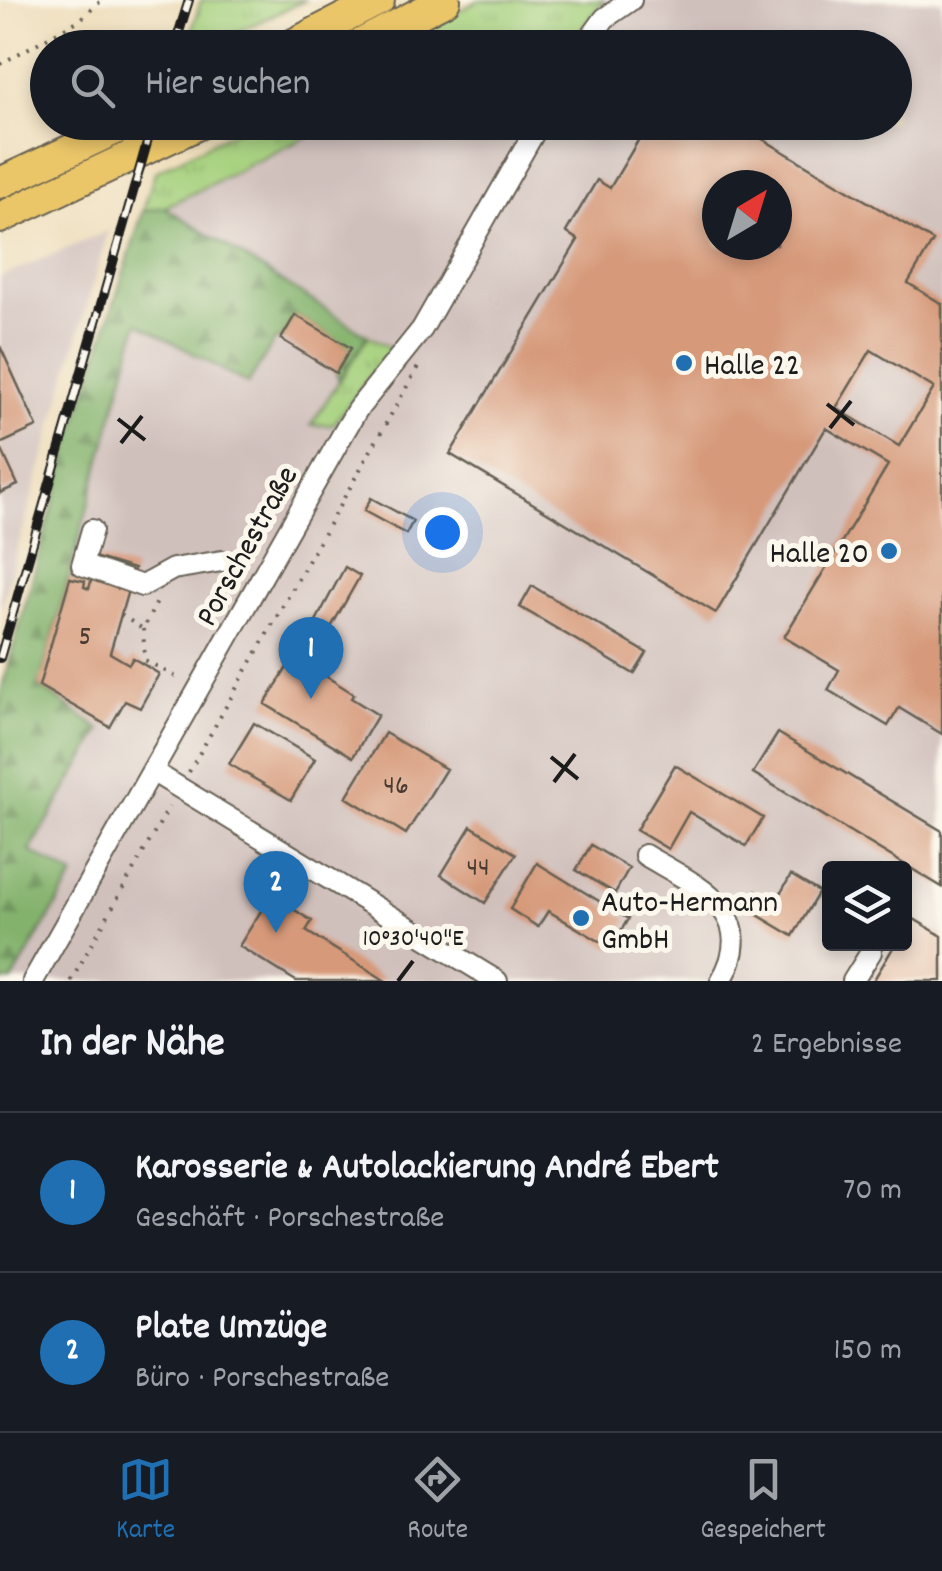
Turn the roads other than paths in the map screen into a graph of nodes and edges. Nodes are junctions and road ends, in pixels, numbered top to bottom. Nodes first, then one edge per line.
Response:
1 (378, 0) edge
2 (445, 0) edge
3 (632, 0) edge
4 (320, 30) edge
5 (388, 30) edge
6 (596, 30) edge
7 (93, 140) edge
8 (165, 140) edge
9 (530, 140) edge
10 (0, 183) edge
11 (0, 218) edge
12 (92, 530) dead end
13 (222, 561) dead end
14 (152, 771) junction
15 (645, 855) dead end
16 (871, 952) dead end
17 (32, 981) edge
18 (497, 981) edge
19 (720, 981) edge
20 (854, 981) edge

1 - 4 highway
2 - 5 highway
3 - 6 street
7 - 10 highway
8 - 11 highway
9 - 14 street, Porschestraße
12 - 13 street
14 - 17 street, Porschestraße
14 - 18 street
15 - 19 street
16 - 20 street

